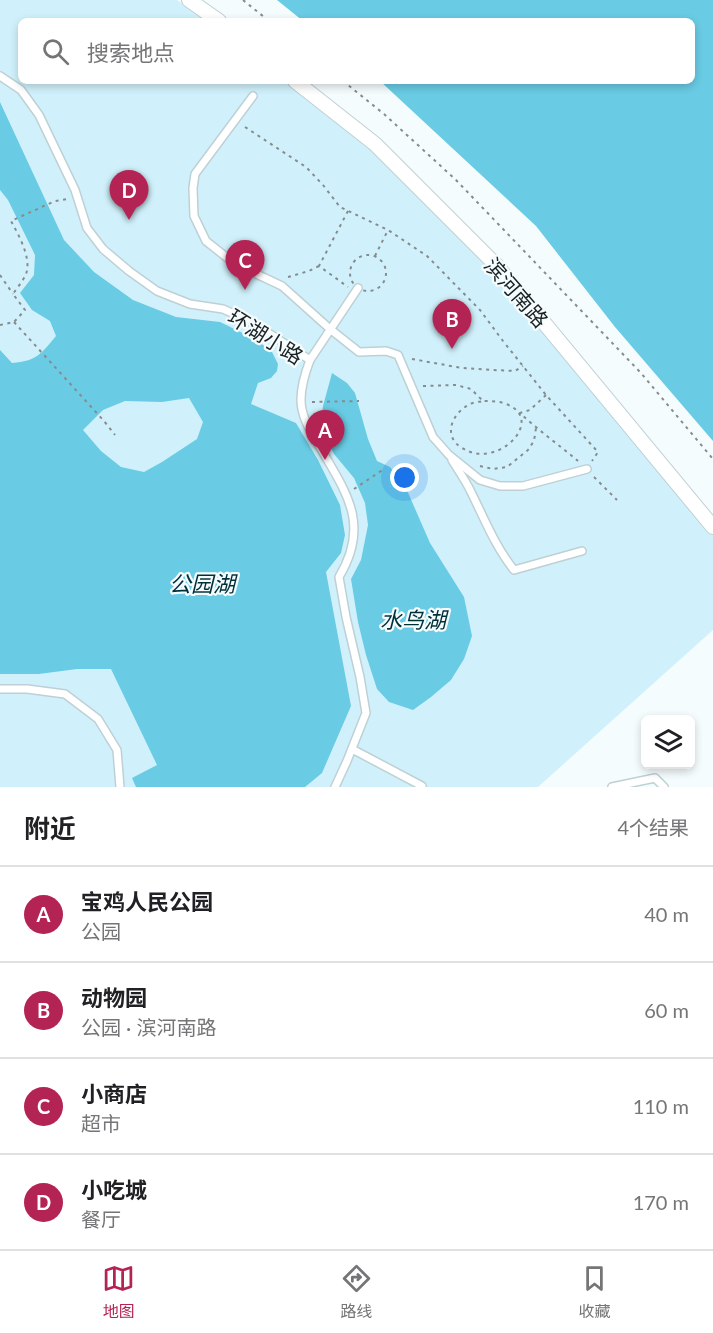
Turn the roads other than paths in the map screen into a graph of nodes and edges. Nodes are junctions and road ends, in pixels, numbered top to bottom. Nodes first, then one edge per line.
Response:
1 (189, 0) edge
2 (215, 18) edge
3 (0, 76) edge
4 (299, 84) edge
5 (252, 96) dead end
6 (356, 290) road end
7 (330, 329) junction
8 (310, 360) junction
9 (449, 455) junction
10 (587, 469) road end
11 (713, 527) edge
12 (582, 551) dead end
13 (0, 689) edge
14 (352, 749) junction
15 (422, 786) edge
16 (120, 787) edge
17 (335, 787) edge
18 (612, 787) edge
19 (664, 787) edge

1 - 2 street
3 - 8 lane, 环湖小路
4 - 11 street, 滨河南路
5 - 7 lane
6 - 7 lane
7 - 8 lane
7 - 9 lane
8 - 14 lane, 环湖小路
9 - 10 lane
9 - 12 lane
13 - 16 lane
14 - 15 lane
14 - 17 lane, 环湖小路
18 - 19 lane

